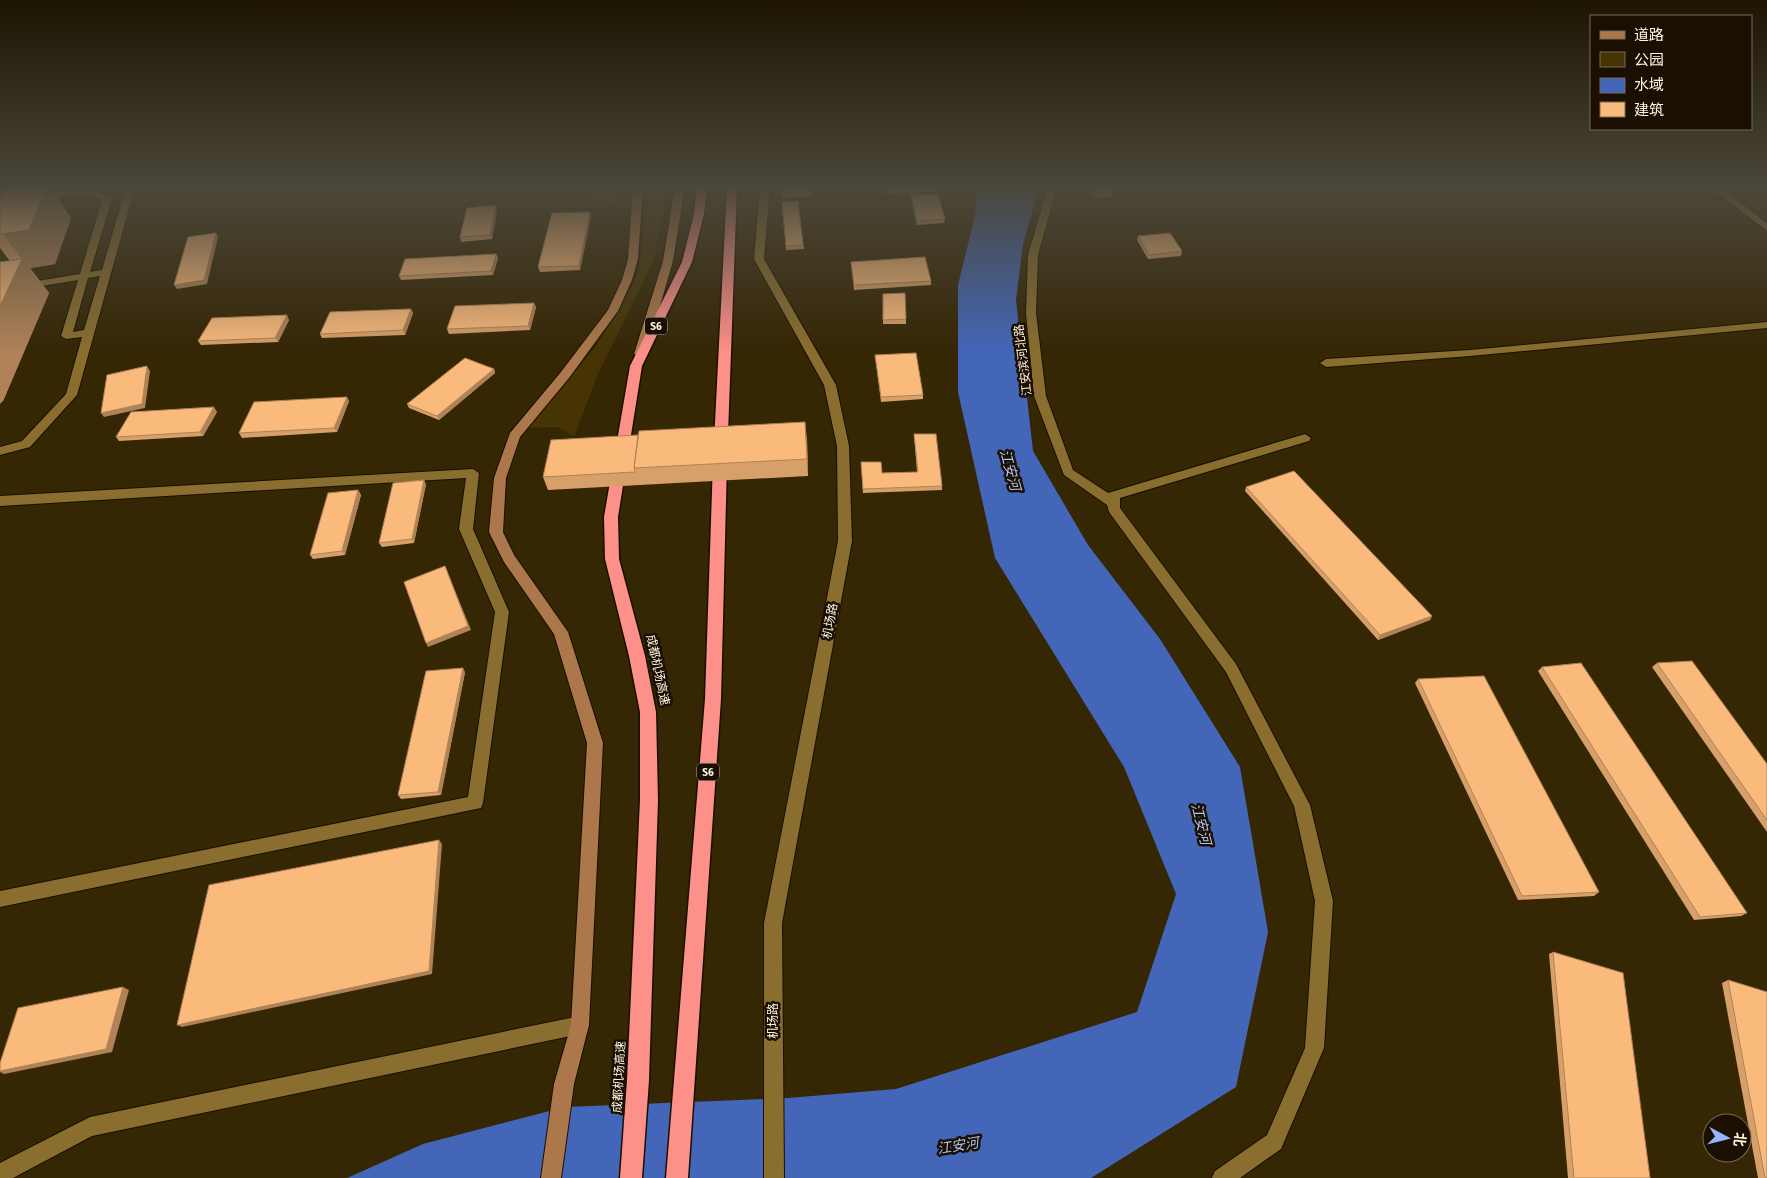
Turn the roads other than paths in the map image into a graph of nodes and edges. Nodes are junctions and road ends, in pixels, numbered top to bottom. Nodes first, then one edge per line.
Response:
1 (94, 242) edge
2 (116, 242) edge
3 (634, 242) edge
4 (671, 242) edge
5 (692, 242) edge
6 (730, 242) edge
7 (760, 242) edge
8 (1037, 242) edge
9 (108, 272) junction
10 (84, 276) junction
11 (0, 290) edge
12 (1767, 325) edge
13 (89, 333) junction
14 (1326, 363) dead end
15 (636, 366) junction
16 (1305, 438) dead end
17 (0, 451) edge
18 (0, 501) edge
19 (1113, 503) junction
20 (0, 899) edge
21 (580, 1025) junction
22 (0, 1174) edge
23 (551, 1178) edge
24 (631, 1178) edge
25 (677, 1178) edge
26 (774, 1178) edge
27 (1222, 1178) edge

1 - 10 street
2 - 9 street
3 - 21 main road
4 - 15 main road
5 - 15 highway, 成都机场高速 / S6
6 - 25 highway, S6
7 - 26 street, 机场路
8 - 19 street, 江安滨河北路
9 - 10 street
9 - 13 street
10 - 11 street
10 - 13 street
12 - 14 street
13 - 17 street
15 - 24 highway, 成都机场高速 / S6
16 - 19 street
18 - 20 street
19 - 27 street
21 - 22 street
21 - 23 main road

